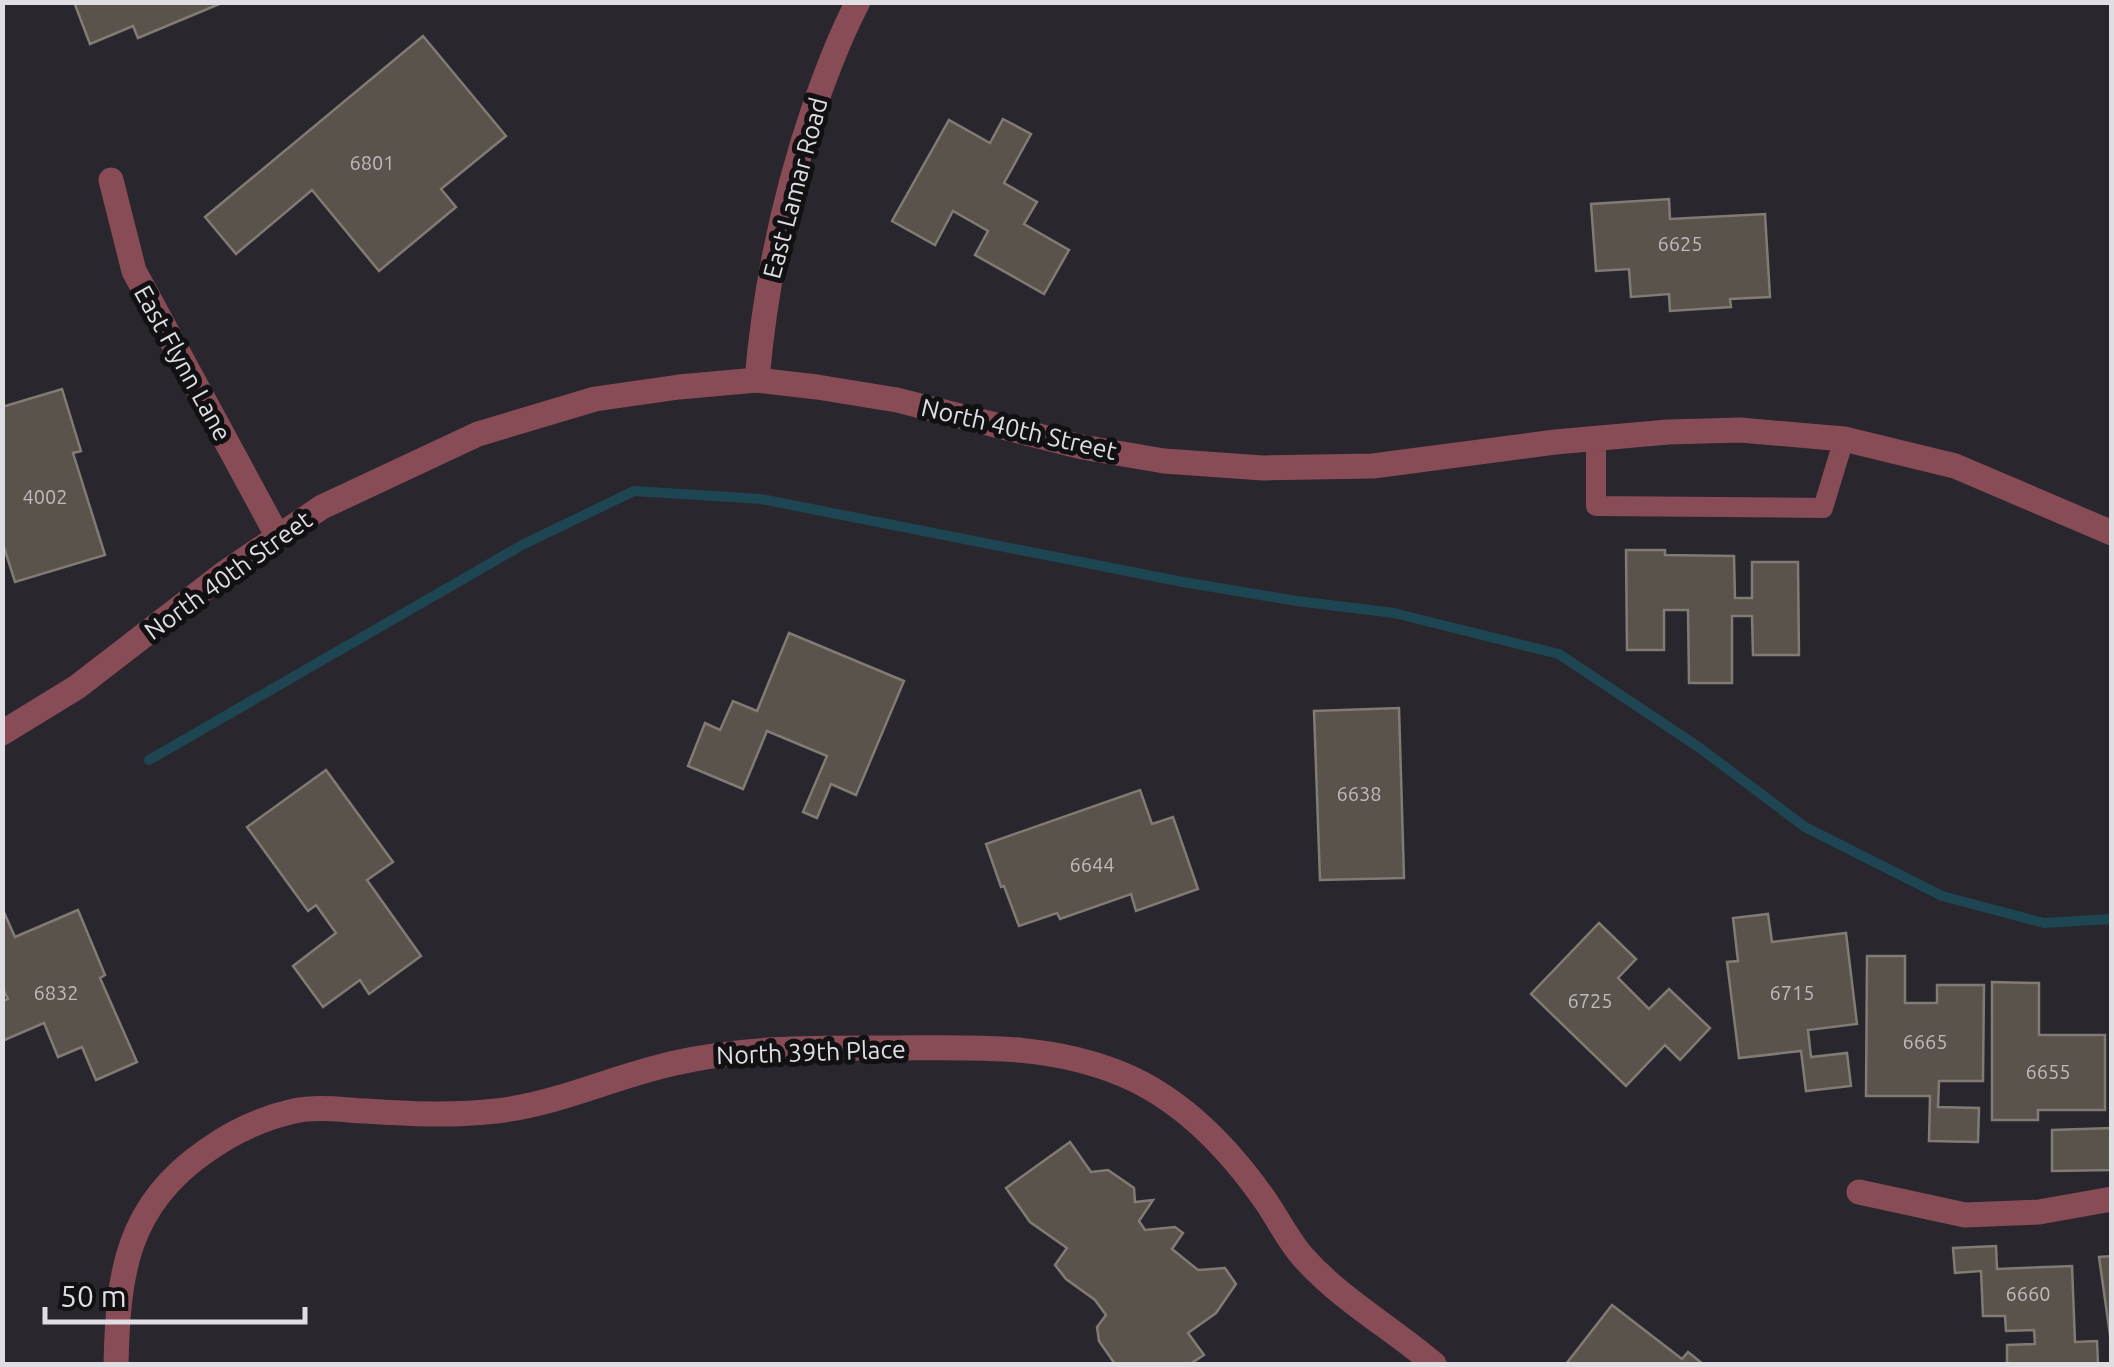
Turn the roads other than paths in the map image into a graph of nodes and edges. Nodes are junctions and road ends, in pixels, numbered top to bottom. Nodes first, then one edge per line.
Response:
1 (858, 2) edge
2 (111, 180) dead end
3 (757, 380) junction
4 (1596, 438) junction
5 (1844, 439) junction
6 (2112, 533) edge
7 (278, 537) junction
8 (2, 733) edge
9 (1859, 1192) dead end
10 (2112, 1199) edge
11 (116, 1364) edge
12 (1434, 1364) edge

1 - 3 street, East Lamar Road
2 - 7 street, East Flynn Lane
3 - 4 street, North 40th Street
3 - 7 street, North 40th Street
4 - 5 street, North 40th Street
4 - 5 lane
5 - 6 street, North 40th Street
7 - 8 street, North 40th Street
9 - 10 street
11 - 12 street, North 39th Place

